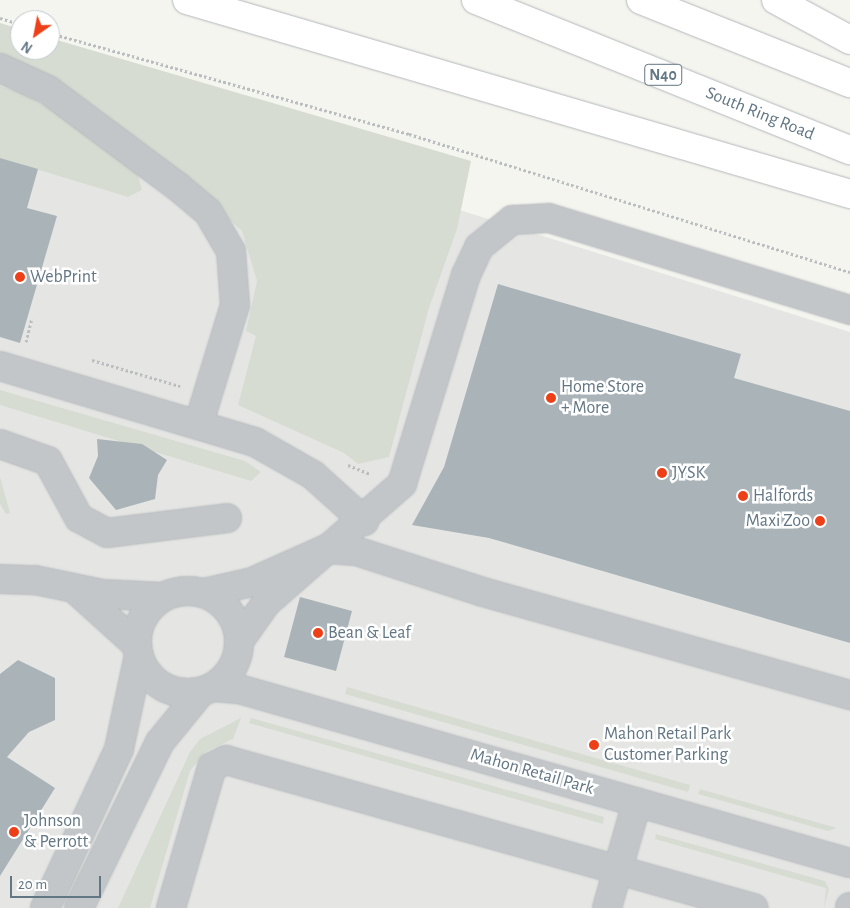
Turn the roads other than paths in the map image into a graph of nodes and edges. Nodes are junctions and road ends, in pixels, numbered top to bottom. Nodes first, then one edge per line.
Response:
1 (187, 0) edge
2 (476, 0) edge
3 (641, 0) edge
4 (776, 0) edge
5 (792, 0) edge
6 (850, 26) edge
7 (850, 40) edge
8 (0, 68) edge
9 (850, 84) edge
10 (850, 150) edge
11 (850, 194) edge
12 (850, 310) edge
13 (0, 366) edge
14 (199, 423) junction
15 (0, 444) edge
16 (226, 518) dead end
17 (364, 521) junction
18 (326, 549) junction
19 (0, 578) edge
20 (74, 588) junction
21 (204, 593) junction
22 (163, 597) junction
23 (240, 640) junction
24 (138, 650) junction
25 (207, 690) junction
26 (850, 695) edge
27 (637, 802) junction
28 (850, 863) edge
29 (618, 868) junction
30 (45, 908) edge
31 (79, 908) edge
32 (170, 908) edge
33 (607, 908) edge
34 (754, 908) edge

1 - 11 highway
2 - 10 highway, South Ring Road / N40
3 - 9 highway
4 - 7 highway
5 - 6 highway
8 - 14 lane
12 - 17 lane
13 - 14 lane
14 - 17 lane
15 - 16 lane
17 - 18 lane
18 - 21 lane
18 - 23 lane
18 - 26 lane
19 - 20 lane
20 - 22 lane
20 - 24 lane
21 - 22 lane
21 - 23 lane
22 - 24 lane
23 - 25 lane
24 - 25 lane
24 - 30 lane
25 - 27 lane, Mahon Retail Park
25 - 31 lane
27 - 28 lane, Mahon Retail Park
27 - 29 lane
29 - 32 lane
29 - 33 lane
29 - 34 lane

